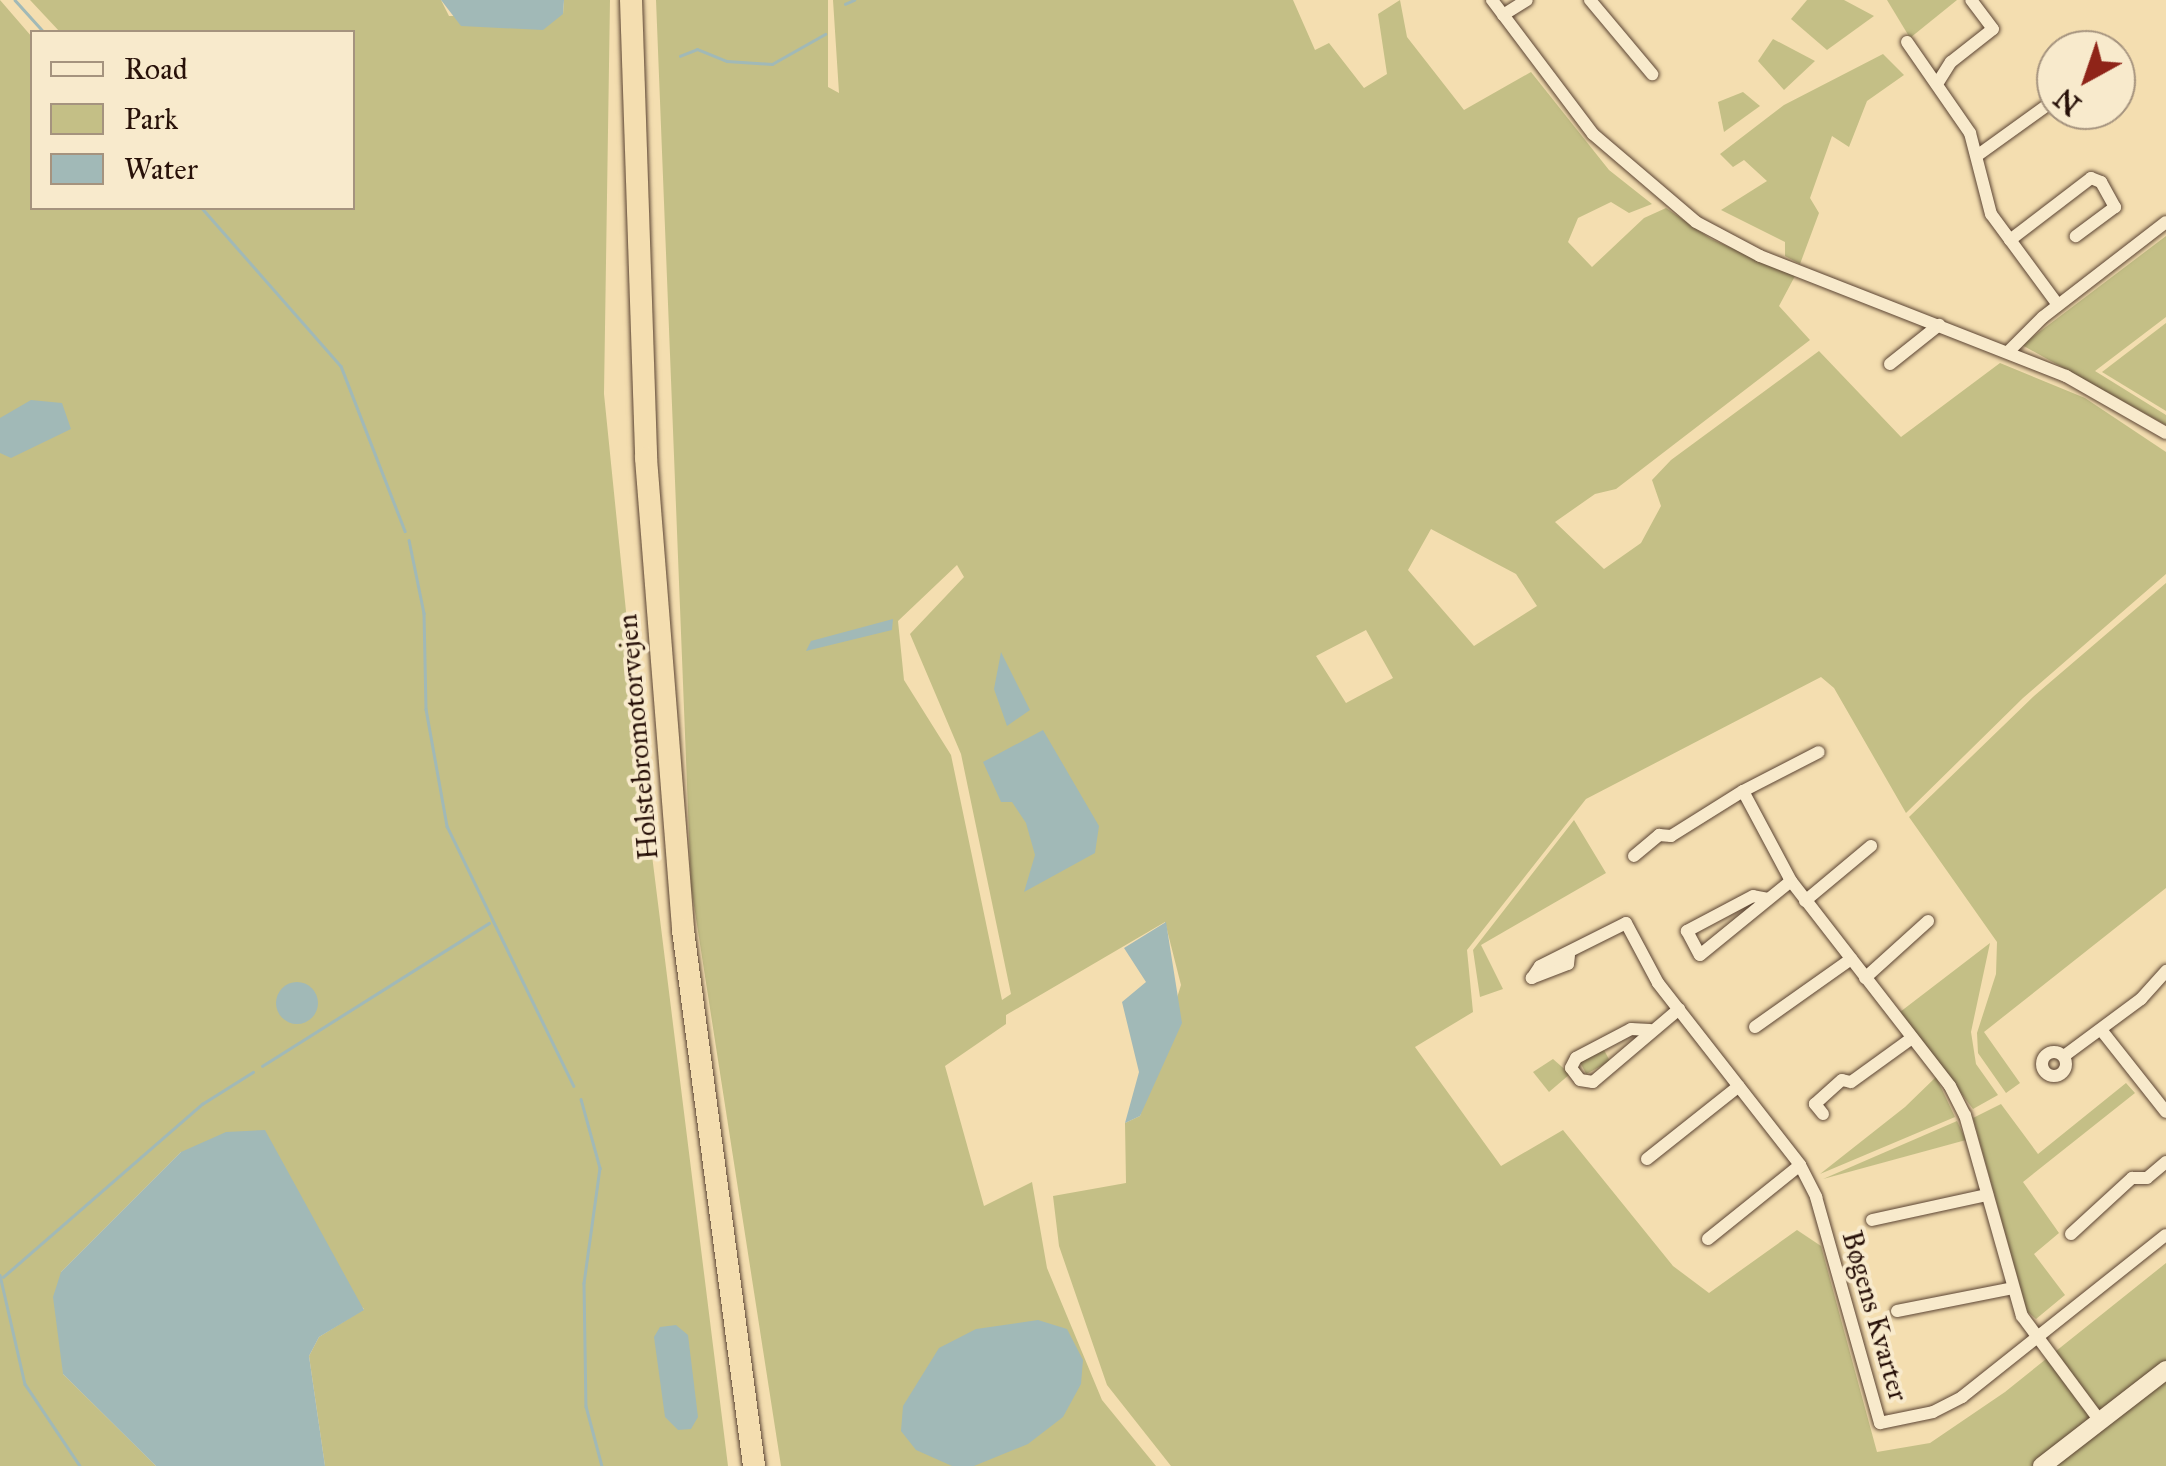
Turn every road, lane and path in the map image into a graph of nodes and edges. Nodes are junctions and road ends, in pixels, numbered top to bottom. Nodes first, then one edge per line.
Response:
1 (631, 0) edge
2 (1492, 0) edge
3 (1526, 0) edge
4 (1590, 0) edge
5 (1971, 0) edge
6 (1503, 15) junction
7 (1907, 42) dead end
8 (1652, 74) dead end
9 (1937, 84) junction
10 (2036, 113) edge
11 (1978, 155) junction
12 (2166, 222) edge
13 (2076, 236) dead end
14 (2010, 240) junction
15 (2058, 304) junction
16 (1938, 325) junction
17 (2008, 352) junction
18 (1890, 364) dead end
19 (2166, 433) edge
20 (1819, 752) dead end
21 (1744, 791) junction
22 (1862, 834) dead end
23 (1634, 856) dead end
24 (1791, 881) junction
25 (1768, 898) junction
26 (1805, 901) junction
27 (1928, 921) dead end
28 (1569, 955) dead end
29 (1851, 959) junction
30 (2166, 970) edge
31 (1865, 978) junction
32 (1679, 1010) junction
33 (1755, 1027) dead end
34 (1650, 1030) junction
35 (2102, 1031) junction
36 (1912, 1038) junction
37 (2064, 1056) dead end
38 (1738, 1086) junction
39 (2166, 1112) edge
40 (1823, 1114) dead end
41 (1647, 1159) dead end
42 (2166, 1162) edge
43 (1800, 1165) junction
44 (1987, 1195) junction
45 (1872, 1220) dead end
46 (2071, 1234) dead end
47 (2166, 1235) edge
48 (1708, 1240) dead end
49 (2013, 1288) junction
50 (1897, 1311) dead end
51 (2037, 1338) junction
52 (2166, 1370) edge
53 (2100, 1421) junction
54 (754, 1466) edge
55 (2042, 1466) edge

1 - 54 highway, Holstebromotorvejen
2 - 6 street
3 - 6 street
4 - 8 street
5 - 9 street
6 - 16 street
7 - 9 street
9 - 11 street
10 - 11 street
11 - 14 street
12 - 15 street
13 - 14 street
14 - 15 street
15 - 17 street
16 - 17 street
16 - 18 street
17 - 19 street
20 - 21 street
21 - 23 street
21 - 24 street
22 - 26 street
24 - 25 street
24 - 26 street
25 - 25 street
26 - 29 street
27 - 31 street
28 - 32 street, Bøgens Kvarter
29 - 31 street
29 - 33 street
30 - 35 street
31 - 36 street
32 - 34 street
32 - 38 street, Bøgens Kvarter
34 - 34 street
35 - 37 street
35 - 39 street
36 - 40 street
36 - 44 street
38 - 41 street
38 - 43 street, Bøgens Kvarter
42 - 46 street
43 - 48 street
43 - 51 street, Bøgens Kvarter
44 - 45 street, Bøgens Kvarter
44 - 49 street
47 - 51 street, Bøgens Kvarter
49 - 50 street, Bøgens Kvarter
49 - 51 street
51 - 53 street
52 - 53 street
53 - 55 street

